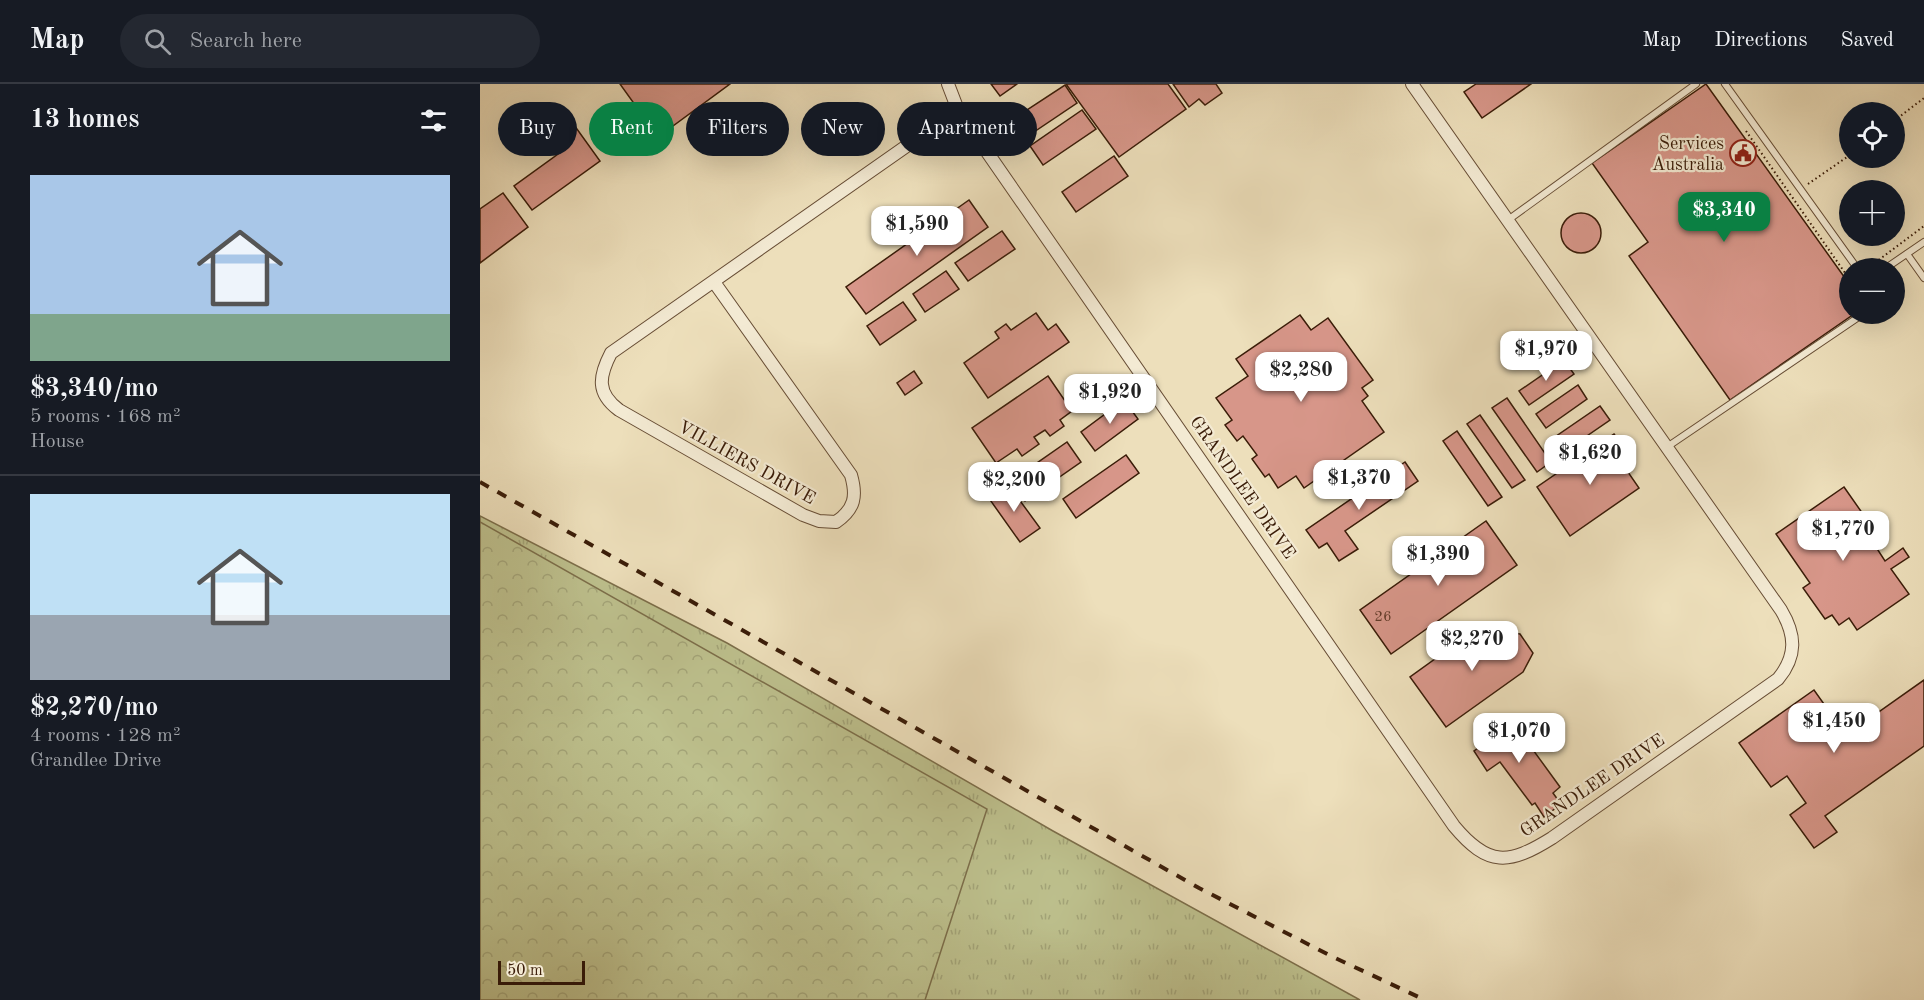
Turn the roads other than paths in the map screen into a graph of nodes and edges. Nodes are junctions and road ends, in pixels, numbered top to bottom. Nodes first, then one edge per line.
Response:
1 (948, 84) edge
2 (1412, 84) edge
3 (1695, 84) edge
4 (1725, 84) edge
5 (955, 102) edge
6 (897, 153) edge
7 (990, 156) edge
8 (1508, 220) junction
9 (1924, 242) edge
10 (1907, 254) junction
11 (1850, 258) edge
12 (1901, 258) edge
13 (1924, 278) edge
14 (714, 282) junction
15 (1848, 324) edge
16 (1667, 447) junction

1 - 5 street, GRANDLEE DRIVE
2 - 8 street, GRANDLEE DRIVE
3 - 8 lane
4 - 11 lane
6 - 14 street, VILLIERS DRIVE
7 - 16 street, GRANDLEE DRIVE
8 - 16 street, GRANDLEE DRIVE
9 - 10 lane
10 - 12 lane
10 - 13 lane
14 - 14 street, VILLIERS DRIVE
15 - 16 lane

